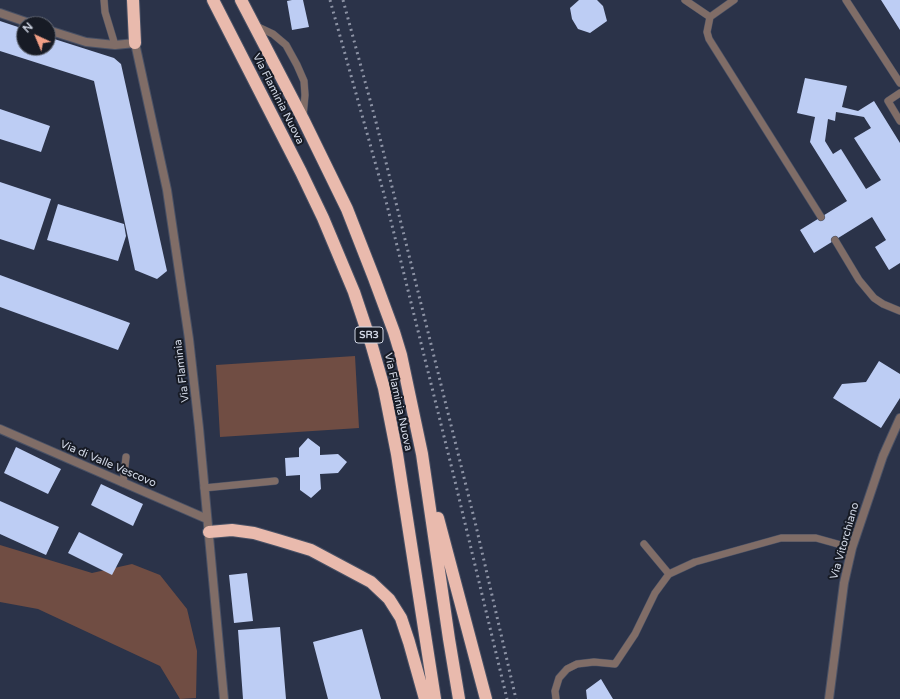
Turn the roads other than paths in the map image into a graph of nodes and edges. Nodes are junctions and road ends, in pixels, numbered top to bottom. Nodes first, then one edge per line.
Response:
1 (104, 0) edge
2 (133, 0) edge
3 (213, 0) edge
4 (241, 0) edge
5 (685, 0) edge
6 (734, 0) edge
7 (846, 0) edge
8 (0, 13) edge
9 (710, 17) junction
10 (16, 18) edge
11 (254, 25) junction
12 (56, 33) edge
13 (136, 43) junction
14 (115, 45) junction
15 (900, 83) edge
16 (900, 93) edge
17 (303, 119) junction
18 (900, 121) edge
19 (821, 217) dead end
20 (835, 240) dead end
21 (900, 311) edge
22 (900, 418) edge
23 (0, 430) edge
24 (422, 454) junction
25 (126, 457) dead end
26 (275, 481) dead end
27 (123, 483) junction
28 (204, 488) junction
29 (207, 519) junction
30 (209, 532) junction
31 (644, 544) dead end
32 (852, 548) junction
33 (669, 574) junction
34 (484, 694) edge
35 (224, 699) edge
36 (424, 699) edge
37 (434, 699) edge
38 (459, 699) edge
39 (556, 699) edge
40 (829, 699) edge

1 - 14 lane
2 - 13 highway
3 - 37 highway, Via Flaminia Nuova / SR3
4 - 11 highway, Via Flaminia Nuova / SR3
5 - 9 lane
6 - 9 lane
7 - 15 lane
8 - 10 street
9 - 19 lane
11 - 17 highway, Via Flaminia Nuova / SR3
11 - 17 lane
12 - 14 street
13 - 14 street
13 - 28 street, Via Flaminia
16 - 18 lane
17 - 24 highway, Via Flaminia Nuova / SR3
20 - 21 lane
22 - 32 street, Via Vitorchiano
23 - 27 street, Via di Valle Vescovo
24 - 34 highway
24 - 38 highway, Via Flaminia Nuova / SR3
25 - 27 lane
26 - 28 lane
27 - 29 street, Via di Valle Vescovo
28 - 29 street, Via Flaminia
29 - 30 street, Via Flaminia
30 - 35 street, Via Flaminia
30 - 36 highway
31 - 33 lane
32 - 33 lane
32 - 40 street, Via Vitorchiano
33 - 39 lane

